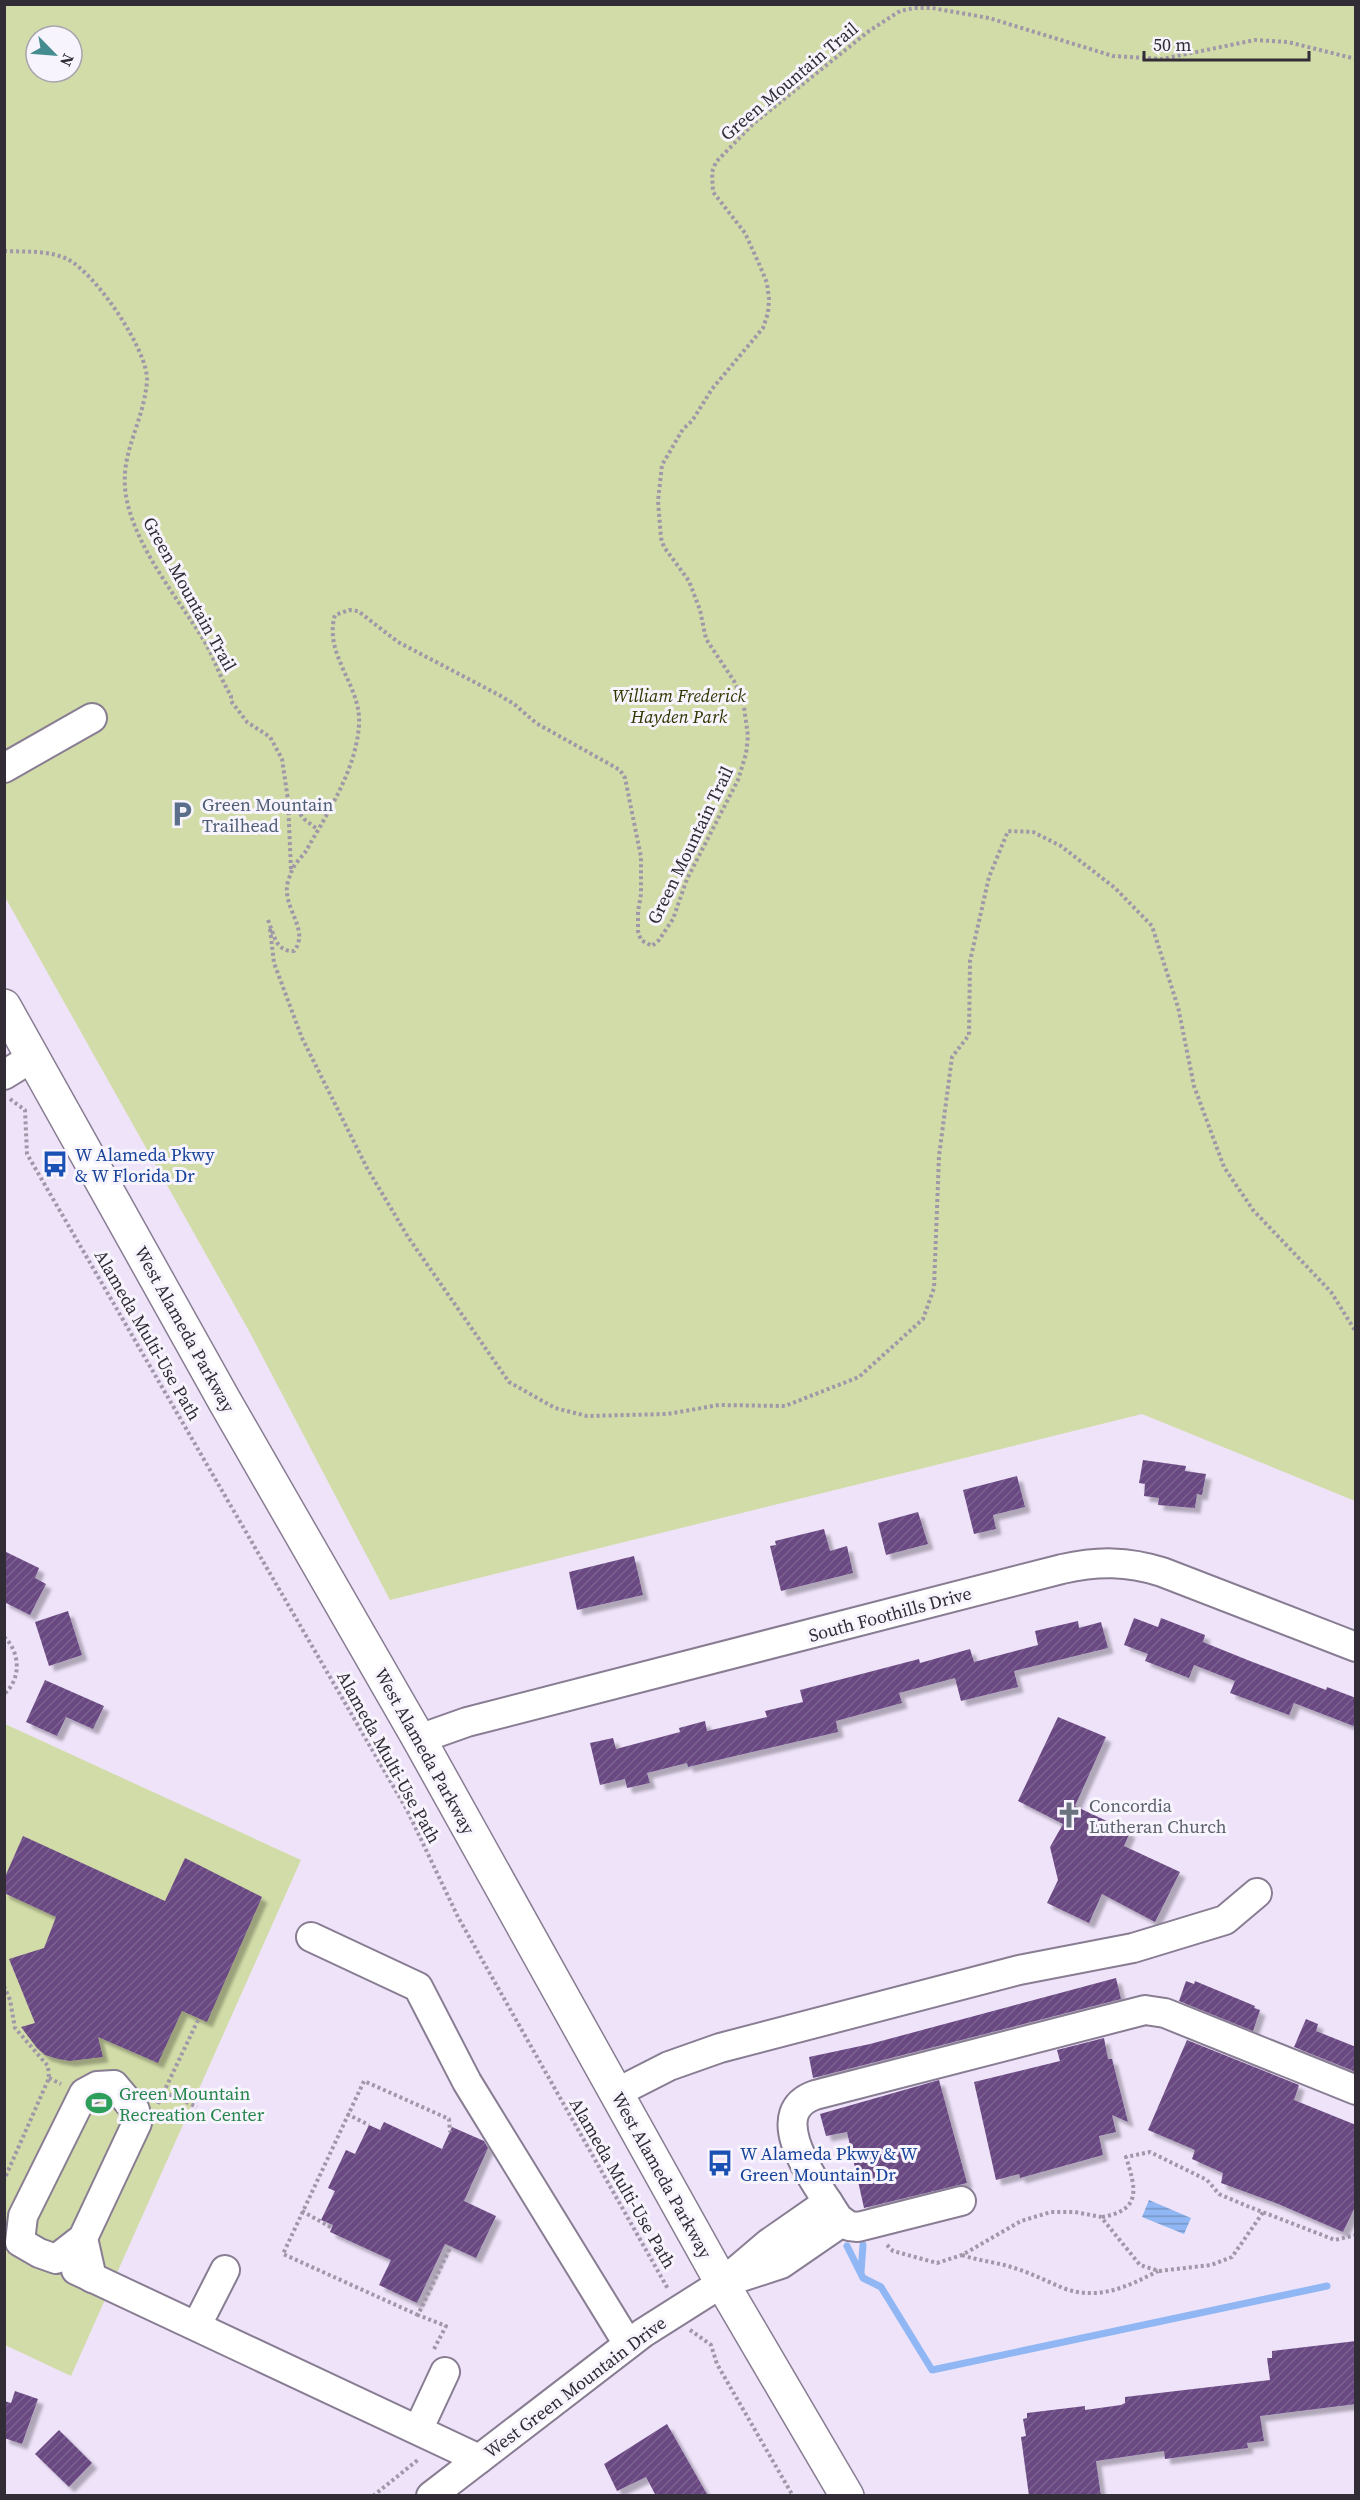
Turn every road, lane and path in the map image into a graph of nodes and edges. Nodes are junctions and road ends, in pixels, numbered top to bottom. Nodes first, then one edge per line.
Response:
1 (1356, 59) edge
2 (4, 251) edge
3 (92, 718) dead end
4 (4, 768) edge
5 (288, 800) junction
6 (317, 829) junction
7 (291, 871) junction
8 (4, 1006) edge
9 (33, 1057) junction
10 (4, 1076) edge
11 (4, 1095) edge
12 (1356, 1332) edge
13 (4, 1636) edge
14 (1356, 1647) edge
15 (4, 1694) edge
16 (419, 1739) junction
17 (1257, 1893) dead end
18 (311, 1936) dead end
19 (4, 1986) edge
20 (4, 1997) edge
21 (10, 2000) junction
22 (1356, 2090) edge
23 (164, 2092) dead end
24 (616, 2092) junction
25 (197, 2107) dead end
26 (347, 2114) junction
27 (369, 2125) dead end
28 (450, 2132) dead end
29 (5, 2176) edge
30 (961, 2201) dead end
31 (302, 2211) junction
32 (1264, 2211) junction
33 (835, 2212) junction
34 (1101, 2217) junction
35 (332, 2228) dead end
36 (1356, 2235) edge
37 (83, 2238) junction
38 (881, 2239) dead end
39 (451, 2247) dead end
40 (962, 2255) junction
41 (56, 2259) junction
42 (225, 2270) dead end
43 (1159, 2271) junction
44 (92, 2278) junction
45 (722, 2283) junction
46 (679, 2309) junction
47 (418, 2315) junction
48 (197, 2325) junction
49 (628, 2344) junction
50 (438, 2363) joint
51 (418, 2430) junction
52 (479, 2459) junction
53 (420, 2460) dead end
54 (373, 2496) edge
55 (430, 2496) edge
56 (793, 2496) edge
57 (847, 2496) edge

1 - 6 path, Green Mountain Trail
2 - 5 path, Green Mountain Trail
3 - 4 street
5 - 6 path
5 - 7 path, Green Mountain Trail
6 - 7 path, Green Mountain Trail
7 - 12 path, Green Mountain Trail
8 - 9 main road, West Alameda Parkway
9 - 10 street
9 - 16 main road, West Alameda Parkway
11 - 46 path, Alameda Multi-Use Path
13 - 15 path
14 - 16 street, South Foothills Drive
16 - 24 main road, West Alameda Parkway
17 - 24 street
18 - 49 street
19 - 21 path
20 - 21 path
21 - 29 path
22 - 33 street
23 - 25 path
24 - 45 main road, West Alameda Parkway
26 - 27 path
26 - 28 path
26 - 31 path
30 - 33 street
31 - 35 path
31 - 47 path
32 - 34 path
32 - 36 path
32 - 43 path
33 - 45 street, West Green Mountain Drive
34 - 40 path
34 - 43 path
37 - 41 street
37 - 41 street
37 - 44 street
38 - 40 path
39 - 47 path
40 - 43 path
41 - 44 street
42 - 48 street
44 - 48 street
45 - 46 street, West Green Mountain Drive
45 - 57 main road, West Alameda Parkway
46 - 49 street, West Green Mountain Drive
46 - 56 path, Alameda Multi-Use Path
47 - 50 path
48 - 51 street
49 - 52 street, West Green Mountain Drive
50 - 51 street
51 - 52 street
52 - 55 street, West Green Mountain Drive
53 - 54 path

